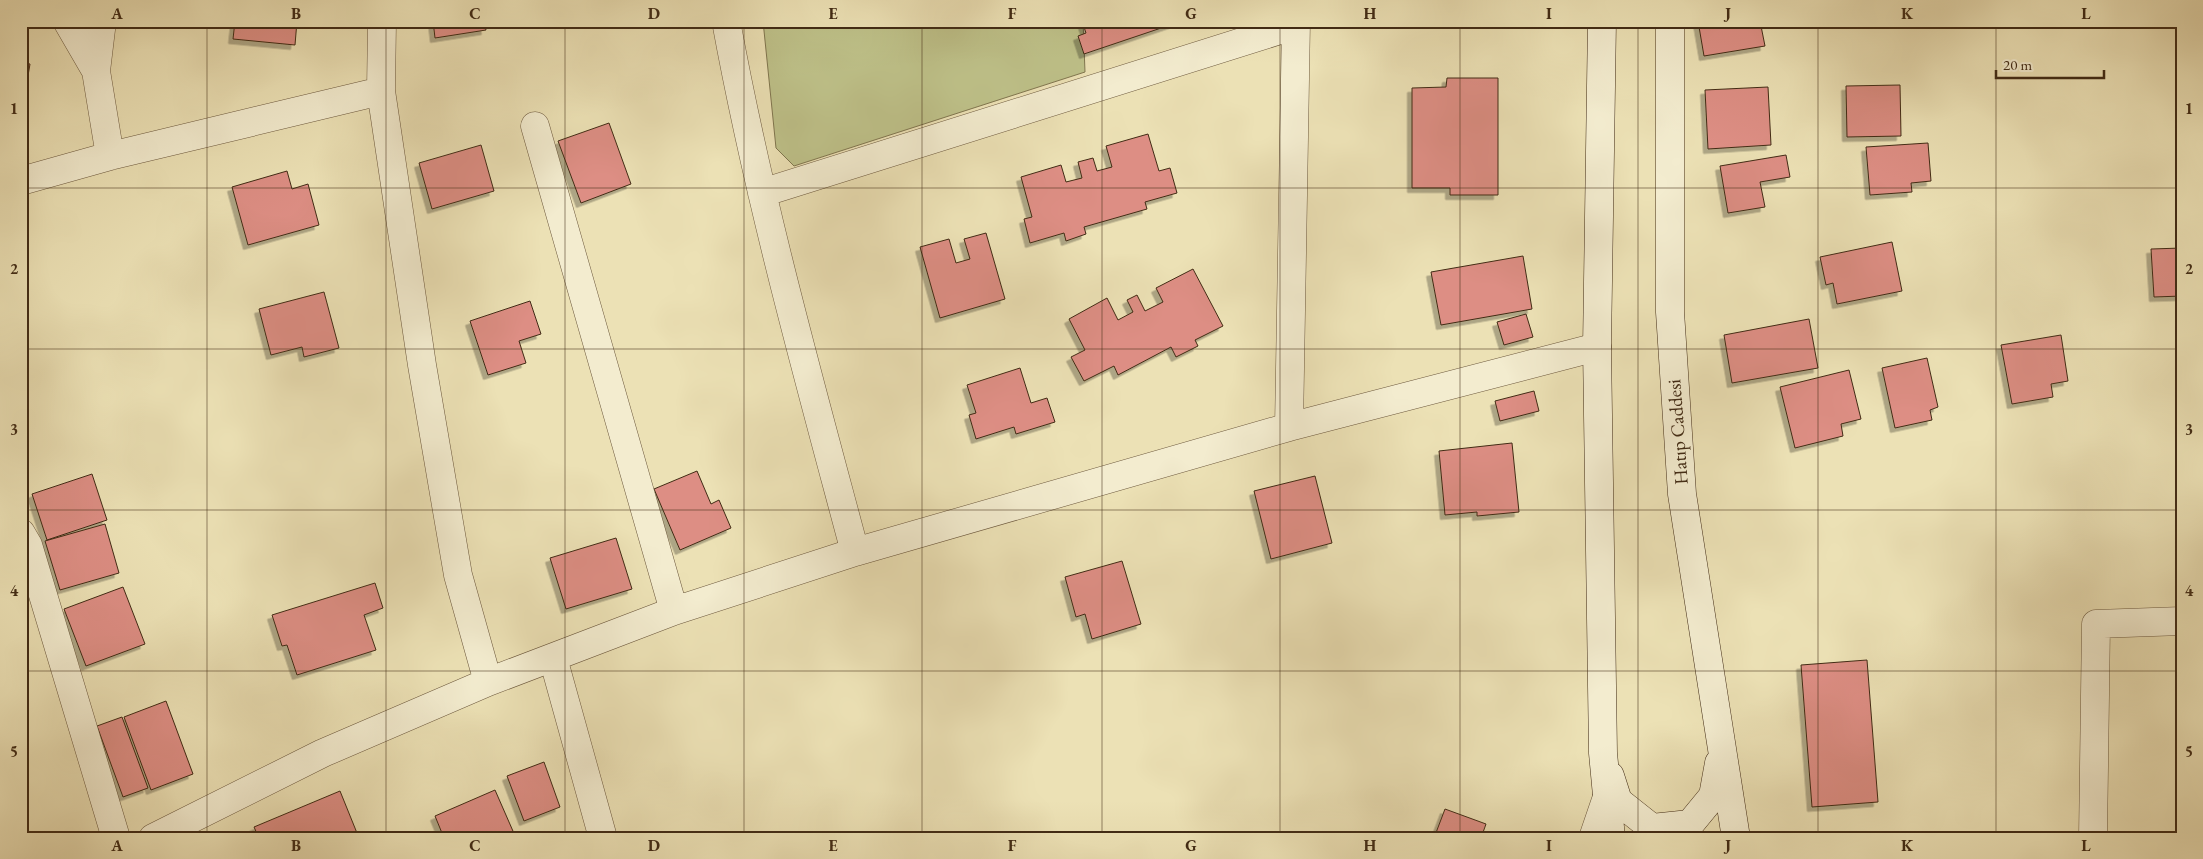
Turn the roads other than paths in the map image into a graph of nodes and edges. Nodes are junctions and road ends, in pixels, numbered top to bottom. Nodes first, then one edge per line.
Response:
1 (67, 21) edge
2 (102, 21) edge
3 (382, 21) edge
4 (726, 21) edge
5 (1602, 21) edge
6 (1670, 21) edge
7 (1296, 23) edge
8 (96, 71) junction
9 (381, 91) junction
10 (535, 126) dead end
11 (110, 156) junction
12 (21, 182) edge
13 (762, 194) junction
14 (1597, 347) junction
15 (1289, 427) junction
16 (21, 533) edge
17 (855, 552) junction
18 (674, 611) junction
19 (2182, 621) edge
20 (553, 658) junction
21 (488, 682) junction
22 (1722, 746) junction
23 (1603, 753) junction
24 (1607, 797) junction
25 (116, 838) edge
26 (153, 838) edge
27 (603, 838) edge
28 (1593, 838) edge
29 (1611, 838) edge
30 (1736, 838) edge
31 (2093, 838) edge

1 - 8 street
2 - 8 street
3 - 9 street
4 - 13 street
5 - 14 street
6 - 22 street, Hatıp Caddesi
7 - 13 street
7 - 15 street
8 - 11 street
9 - 11 street
9 - 21 street
10 - 18 street
11 - 12 street
13 - 17 street
14 - 15 street
14 - 23 street
15 - 17 street
16 - 25 street
17 - 18 street
18 - 20 street
19 - 31 street
20 - 21 street
20 - 27 street
21 - 26 street
22 - 23 street
22 - 30 street, Hatıp Caddesi
23 - 24 street
24 - 28 street
24 - 29 street

